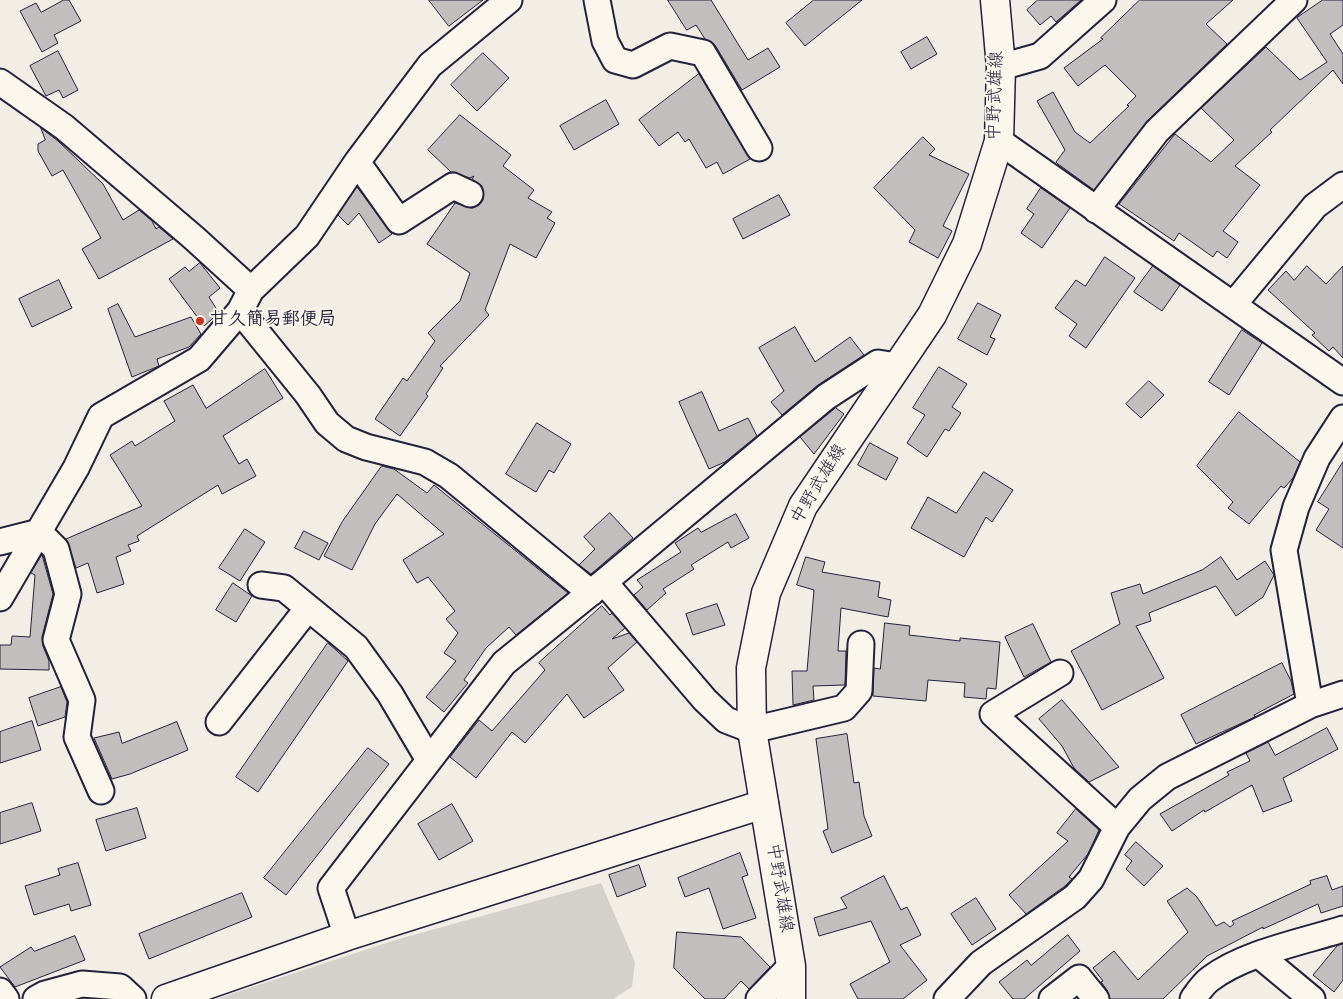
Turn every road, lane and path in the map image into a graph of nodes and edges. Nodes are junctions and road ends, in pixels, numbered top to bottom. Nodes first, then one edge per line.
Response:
1 (509, 0) edge
2 (597, 0) edge
3 (995, 0) edge
4 (1103, 0) edge
5 (1294, 0) edge
6 (1001, 66) junction
7 (0, 82) edge
8 (999, 141) junction
9 (759, 148) dead end
10 (358, 162) junction
11 (1343, 185) edge
12 (470, 194) dead end
13 (1096, 210) junction
14 (245, 301) junction
15 (1233, 305) junction
16 (897, 366) junction
17 (1343, 382) edge
18 (1343, 418) edge
19 (39, 532) junction
20 (0, 542) edge
21 (261, 585) dead end
22 (598, 587) junction
23 (0, 598) edge
24 (308, 608) junction
25 (861, 644) dead end
26 (1060, 673) dead end
27 (1343, 694) edge
28 (1310, 705) junction
29 (219, 722) dead end
30 (752, 730) junction
31 (429, 760) junction
32 (101, 791) dead end
33 (764, 804) junction
34 (1117, 827) junction
35 (1343, 929) edge
36 (347, 936) junction
37 (1259, 955) junction
38 (790, 966) junction
39 (0, 991) edge
40 (6, 999) edge
41 (36, 999) edge
42 (133, 999) edge
43 (166, 999) edge
44 (759, 999) edge
45 (791, 999) edge
46 (947, 999) edge
47 (1052, 999) edge
48 (1096, 999) edge
49 (1193, 999) edge
50 (1312, 999) edge

1 - 10 street
2 - 9 street
3 - 6 main road, 中野武雄線
4 - 6 street
5 - 13 street
6 - 8 main road, 中野武雄線
7 - 14 street
8 - 13 street
8 - 16 main road, 中野武雄線
10 - 12 street
10 - 14 street
11 - 15 street
13 - 15 street
14 - 19 street
14 - 22 street
15 - 17 street
16 - 22 street
16 - 30 main road, 中野武雄線
18 - 28 street
19 - 20 street
19 - 23 street
19 - 32 street
21 - 24 street
22 - 30 street
22 - 31 street
24 - 29 street
24 - 31 street
25 - 30 street
26 - 34 street
27 - 28 street
28 - 34 street
30 - 33 main road, 中野武雄線
31 - 36 street
33 - 36 main road
33 - 38 main road, 中野武雄線
34 - 46 street
35 - 37 street
36 - 43 main road
37 - 49 street
37 - 50 street
38 - 44 street
38 - 45 main road, 中野武雄線
39 - 40 street
41 - 42 street
47 - 48 street

